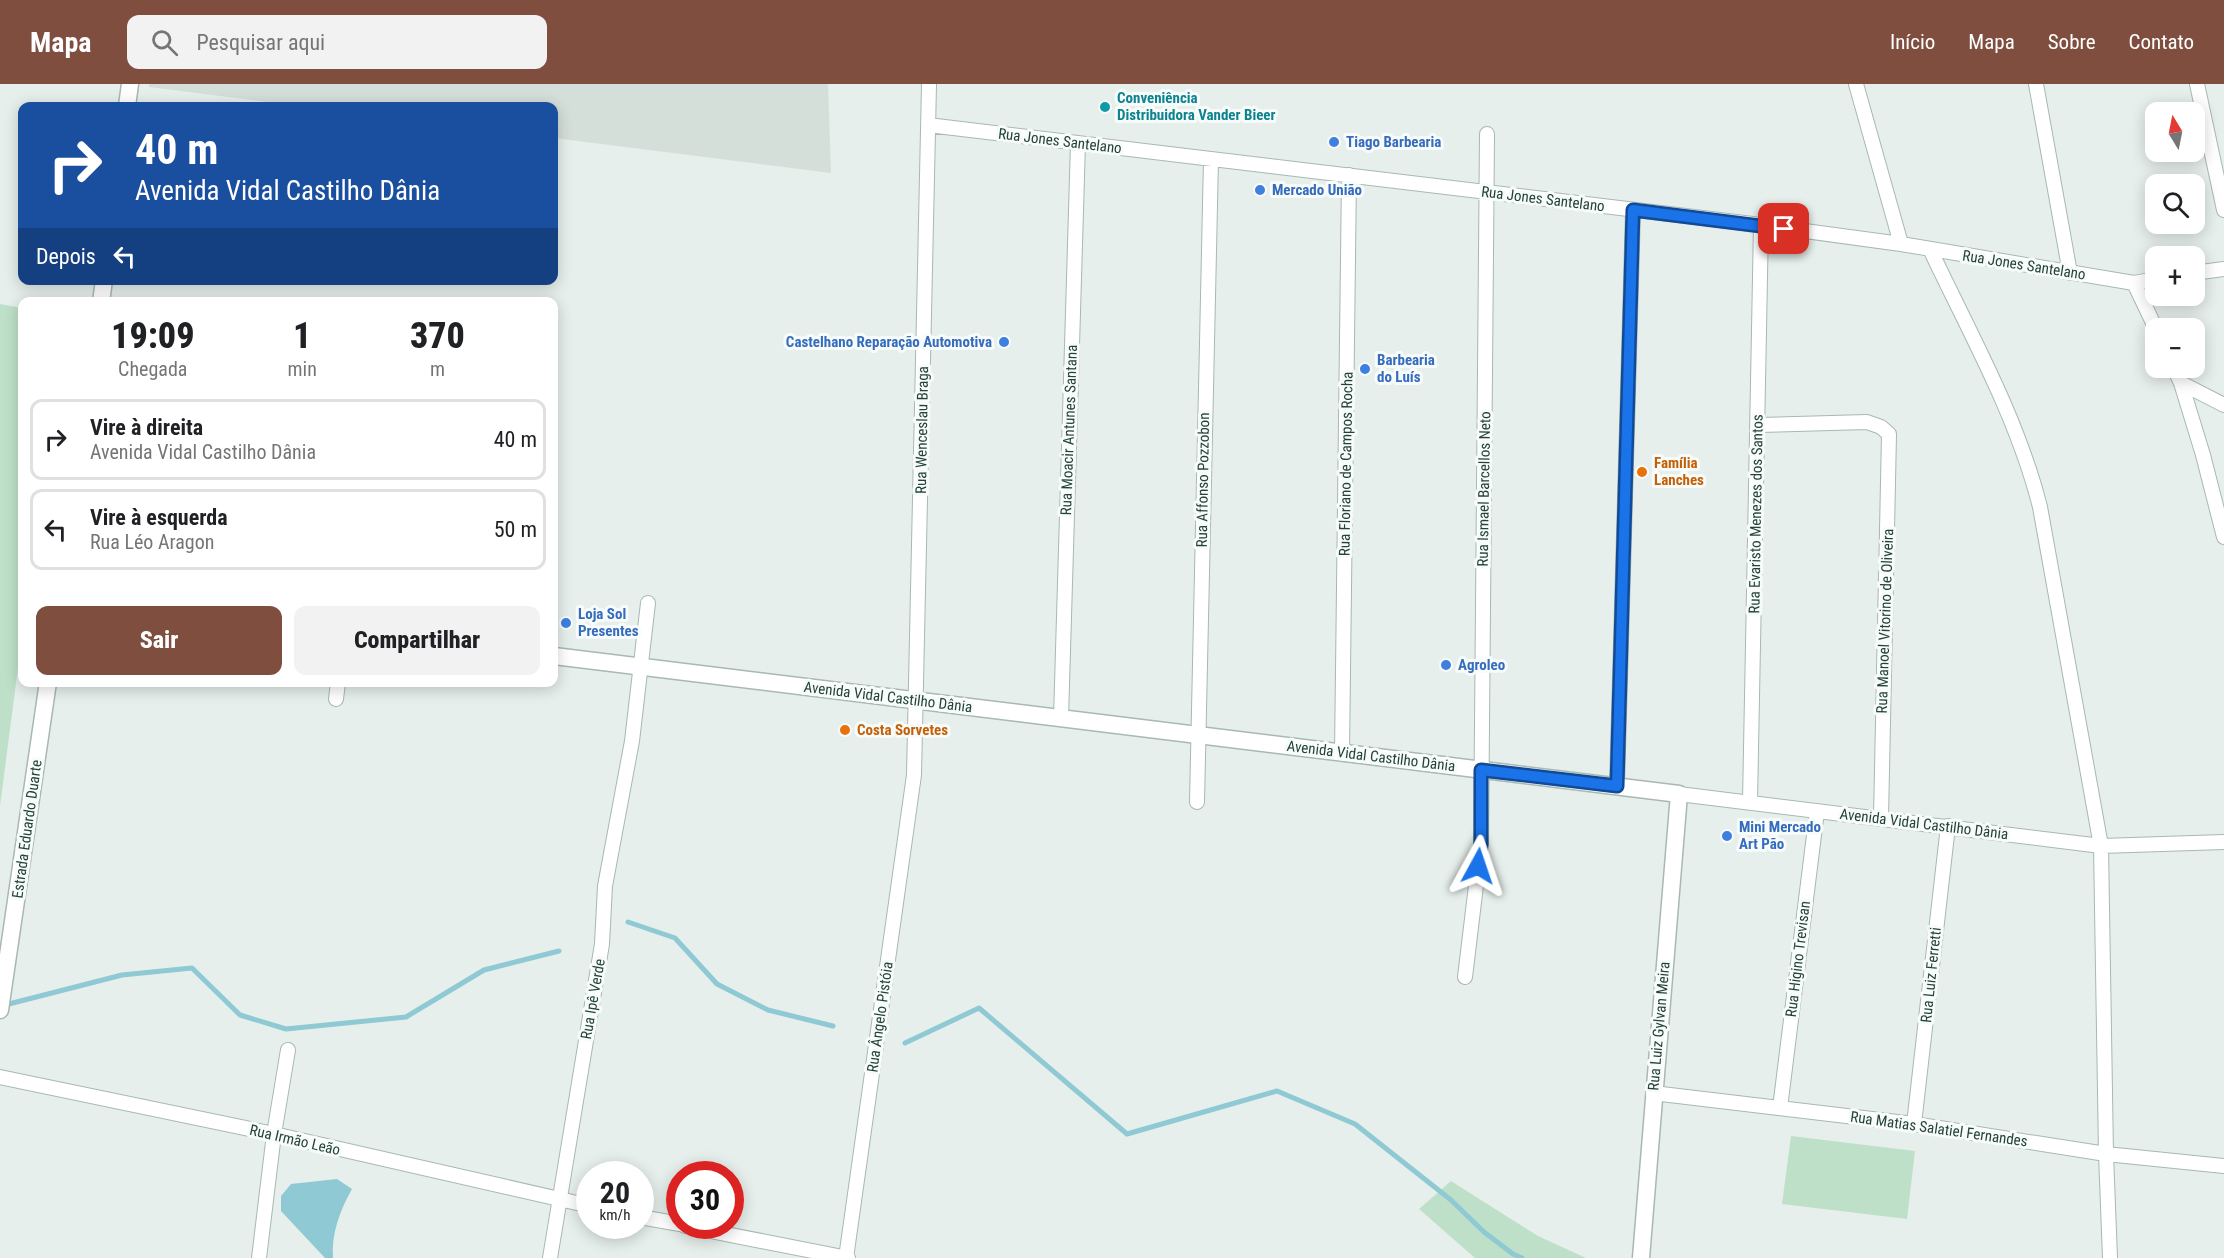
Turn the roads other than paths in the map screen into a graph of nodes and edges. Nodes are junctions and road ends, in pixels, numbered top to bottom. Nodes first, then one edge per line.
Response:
1 (130, 84) edge
2 (929, 84) edge
3 (1856, 84) edge
4 (2036, 84) edge
5 (2197, 84) edge
6 (128, 102) edge
7 (928, 125) junction
8 (1487, 134) dead end
9 (1077, 142) junction
10 (1210, 159) junction
11 (1348, 176) junction
12 (1486, 192) junction
13 (1633, 210) junction
14 (2224, 210) edge
15 (1761, 225) junction
16 (1901, 244) junction
17 (1930, 249) junction
18 (2224, 268) edge
19 (2205, 271) edge
20 (2070, 273) junction
21 (2145, 281) edge
22 (2134, 283) junction
23 (2151, 318) edge
24 (2179, 378) edge
25 (2181, 383) junction
26 (2224, 405) edge
27 (1758, 425) junction
28 (2224, 537) edge
29 (648, 603) dead end
30 (558, 657) edge
31 (641, 667) junction
32 (47, 687) edge
33 (337, 687) edge
34 (336, 699) dead end
35 (916, 700) junction
36 (1061, 718) junction
37 (1198, 735) junction
38 (1342, 753) junction
39 (1481, 770) junction
40 (914, 775) joint
41 (1617, 786) junction
42 (1679, 794) junction
43 (1197, 802) dead end
44 (1750, 802) junction
45 (1817, 810) junction
46 (1881, 818) junction
47 (1948, 826) junction
48 (2224, 842) edge
49 (2101, 846) junction
50 (1466, 977) dead end
51 (0, 1010) edge
52 (288, 1050) dead end
53 (0, 1077) edge
54 (1653, 1093) junction
55 (1780, 1108) junction
56 (1914, 1124) junction
57 (274, 1134) junction
58 (2106, 1154) junction
59 (2224, 1166) edge
60 (560, 1201) junction
61 (576, 1204) edge
62 (744, 1238) edge
63 (259, 1258) edge
64 (550, 1258) edge
65 (847, 1258) edge
66 (1641, 1258) edge
67 (2110, 1258) edge

1 - 6 street
2 - 7 street, Rua Wenceslau Braga
3 - 16 street
4 - 20 street
5 - 14 street
7 - 9 street, Rua Jones Santelano
7 - 35 street, Rua Wenceslau Braga
8 - 12 street, Rua Ismael Barcellos Neto
9 - 10 street, Rua Jones Santelano
9 - 36 street, Rua Moacir Antunes Santana
10 - 11 street, Rua Jones Santelano
10 - 37 street, Rua Affonso Pozzobon
11 - 12 street, Rua Jones Santelano
11 - 38 street, Rua Floriano de Campos Rocha
12 - 13 street, Rua Jones Santelano
12 - 39 street, Rua Ismael Barcellos Neto
13 - 15 street, Rua Jones Santelano
13 - 41 street
15 - 16 street, Rua Jones Santelano
15 - 27 street, Rua Evaristo Menezes dos Santos
16 - 17 street, Rua Jones Santelano
17 - 20 street, Rua Jones Santelano
17 - 49 street
18 - 19 street
20 - 22 street, Rua Jones Santelano
21 - 22 street, Rua Jones Santelano
22 - 23 street
24 - 25 street
25 - 26 street
25 - 28 street
27 - 44 street, Rua Evaristo Menezes dos Santos
27 - 46 street, Rua Manoel Vitorino de Oliveira
29 - 31 street, Rua Ipê Verde
30 - 31 street, Avenida Vidal Castilho Dânia
31 - 35 street, Avenida Vidal Castilho Dânia
31 - 60 street, Rua Ipê Verde
32 - 51 street, Estrada Eduardo Duarte
33 - 34 street
35 - 36 street, Avenida Vidal Castilho Dânia
35 - 40 street, Rua Wenceslau Braga
36 - 37 street, Avenida Vidal Castilho Dânia
37 - 38 street, Avenida Vidal Castilho Dânia
37 - 43 street, Rua Affonso Pozzobon
38 - 39 street, Avenida Vidal Castilho Dânia
39 - 41 street, Avenida Vidal Castilho Dânia
39 - 50 street, Rua Ismael Barcellos Neto
40 - 65 street, Rua Ângelo Pistóia
41 - 42 street, Avenida Vidal Castilho Dânia
42 - 44 street, Avenida Vidal Castilho Dânia
42 - 54 street, Rua Luiz Gylvan Meira
44 - 45 street, Avenida Vidal Castilho Dânia
45 - 46 street, Avenida Vidal Castilho Dânia
45 - 55 street, Rua Higino Trevisan
46 - 47 street, Avenida Vidal Castilho Dânia
47 - 49 street, Avenida Vidal Castilho Dânia
47 - 56 street, Rua Luiz Ferretti
48 - 49 street, Avenida Vidal Castilho Dânia
49 - 58 street
52 - 57 street
53 - 57 street, Rua Irmão Leão
54 - 55 street, Rua Matias Salatiel Fernandes
54 - 66 street, Rua Luiz Gylvan Meira
55 - 56 street, Rua Matias Salatiel Fernandes
56 - 58 street, Rua Matias Salatiel Fernandes
57 - 60 street, Rua Irmão Leão
57 - 63 street
58 - 59 street, Rua Matias Salatiel Fernandes
58 - 67 street
60 - 61 street, Rua Irmão Leão
60 - 64 street, Rua Ipê Verde
62 - 65 street

